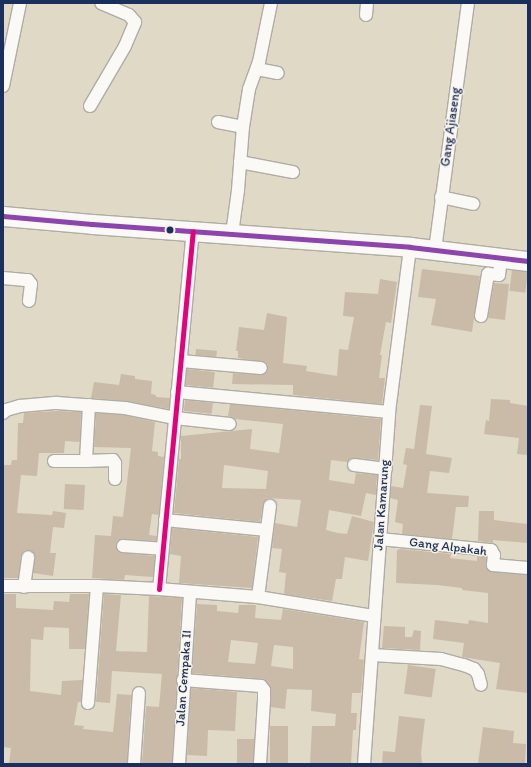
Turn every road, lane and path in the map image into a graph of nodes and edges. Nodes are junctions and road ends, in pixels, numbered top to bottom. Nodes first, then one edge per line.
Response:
1 (20, 3) edge
2 (101, 3) edge
3 (271, 3) edge
4 (468, 3) edge
5 (5, 58) edge
6 (257, 69) junction
7 (278, 73) dead end
8 (3, 86) edge
9 (90, 106) dead end
10 (218, 122) dead end
11 (242, 127) junction
12 (240, 162) junction
13 (293, 172) dead end
14 (441, 197) junction
15 (474, 204) dead end
16 (3, 216) edge
17 (193, 232) junction
18 (232, 234) junction
19 (410, 247) junction
20 (434, 250) junction
21 (501, 258) junction
22 (528, 261) edge
23 (3, 278) edge
24 (29, 301) dead end
25 (482, 316) dead end
26 (181, 361) junction
27 (261, 368) dead end
28 (178, 392) junction
29 (89, 405) junction
30 (389, 412) junction
31 (3, 413) edge
32 (175, 418) junction
33 (230, 424) dead end
34 (54, 461) dead end
35 (86, 461) junction
36 (354, 465) dead end
37 (386, 469) junction
38 (115, 479) dead end
39 (270, 506) dead end
40 (165, 520) junction
41 (267, 530) junction
42 (380, 539) junction
43 (123, 546) dead end
44 (162, 549) junction
45 (28, 558) dead end
46 (528, 568) edge
47 (3, 586) edge
48 (97, 586) junction
49 (24, 587) junction
50 (159, 589) junction
51 (190, 592) junction
52 (258, 597) junction
53 (374, 616) junction
54 (372, 655) junction
55 (183, 680) junction
56 (480, 685) dead end
57 (139, 693) dead end
58 (88, 703) dead end
59 (134, 764) edge
60 (179, 764) edge
61 (260, 764) edge
62 (364, 764) edge

1 - 5 street
2 - 9 street
3 - 6 street
4 - 14 street, Gang Ajiaseng
5 - 8 street
6 - 7 street
6 - 11 street
10 - 11 street
11 - 12 street
12 - 13 street
12 - 18 street
14 - 15 street
14 - 20 street, Gang Ajiaseng
16 - 17 main road
17 - 18 main road
17 - 26 street
18 - 19 main road
19 - 20 main road
19 - 30 street, Jalan Kamarung
20 - 21 main road
21 - 22 main road
21 - 25 street
23 - 24 street
26 - 27 street
26 - 28 street
28 - 30 street
28 - 32 street
29 - 31 street
29 - 32 street
29 - 35 street
30 - 37 street, Jalan Kamarung
32 - 33 street
32 - 40 street
34 - 35 street
35 - 38 street
36 - 37 street
37 - 42 street, Jalan Kamarung
39 - 41 street
40 - 41 street
40 - 44 street
41 - 52 street
42 - 46 street, Gang Alpakah
42 - 53 street, Jalan Kamarung
43 - 44 street
44 - 50 street
45 - 49 street
47 - 49 street
48 - 49 street
48 - 50 street
48 - 58 street
50 - 51 street
51 - 52 street
51 - 55 street, Jalan Cempaka II
52 - 53 street
53 - 54 street, Jalan Kamarung
54 - 56 street
54 - 62 street, Jalan Kamarung
55 - 60 street, Jalan Cempaka II
55 - 61 street
57 - 59 street

